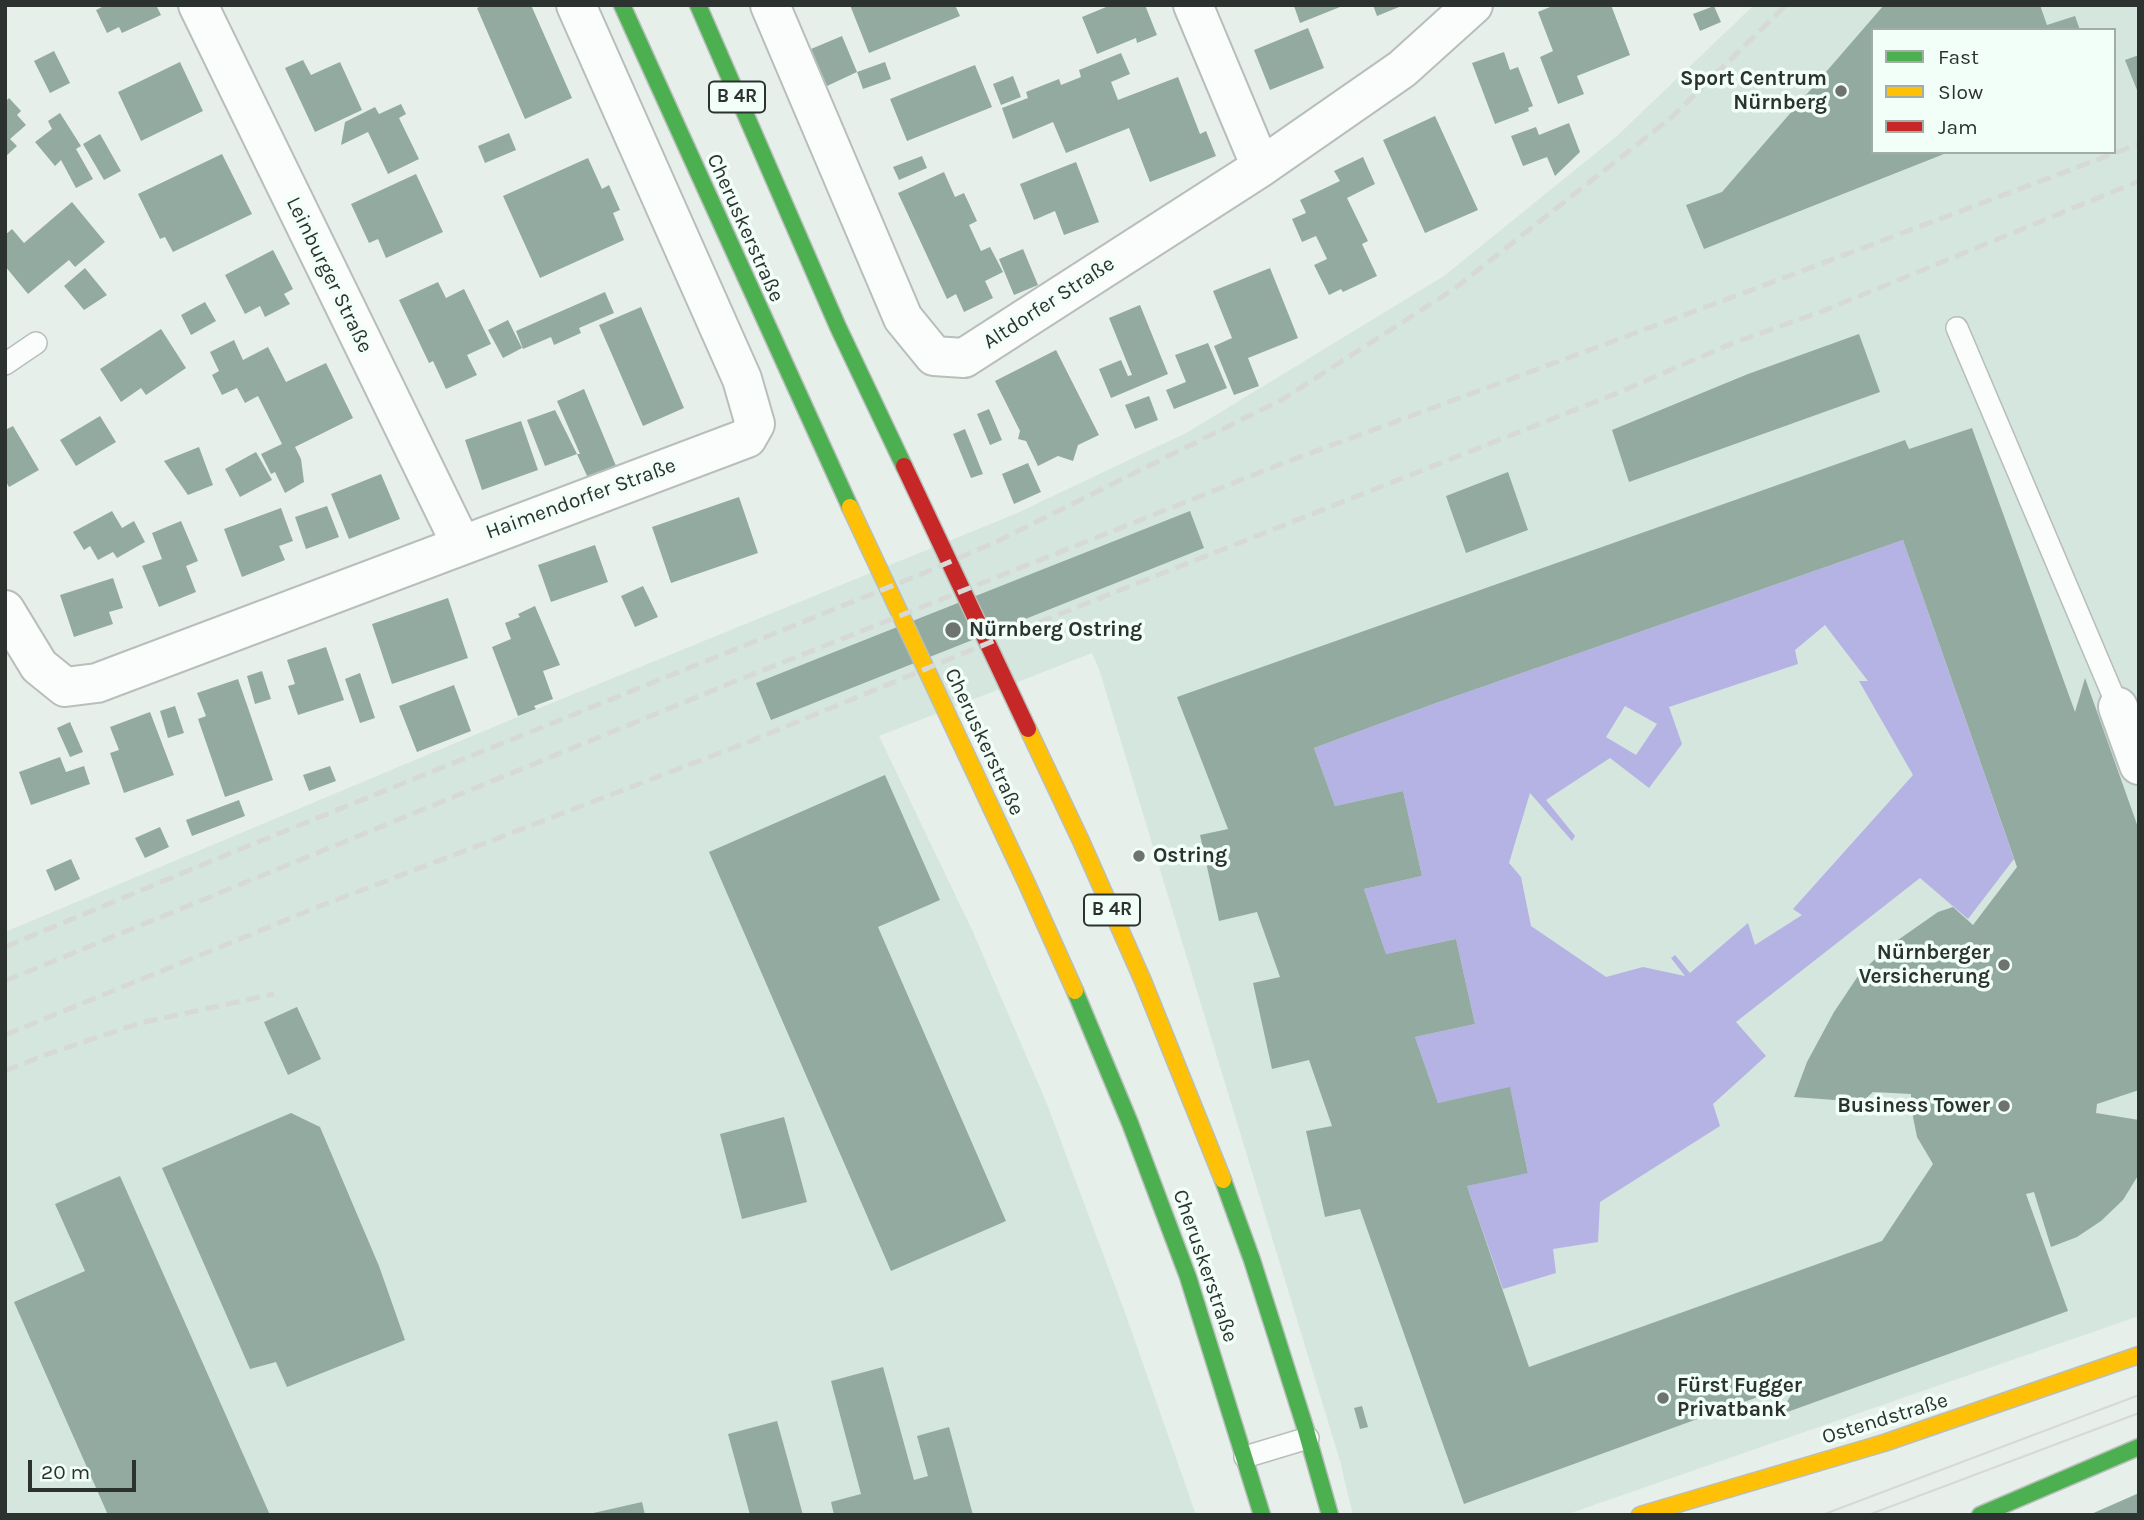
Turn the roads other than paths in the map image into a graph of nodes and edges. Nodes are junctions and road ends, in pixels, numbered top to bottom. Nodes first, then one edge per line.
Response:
1 (198, 5) edge
2 (576, 5) edge
3 (622, 5) edge
4 (698, 5) edge
5 (770, 5) edge
6 (1193, 5) edge
7 (1474, 5) edge
8 (1261, 167) junction
9 (1957, 328) dead end
10 (36, 343) dead end
11 (5, 364) edge
12 (461, 544) junction
13 (5, 610) edge
14 (2118, 707) joint
15 (2139, 765) edge
16 (2139, 1355) edge
17 (1308, 1438) junction
18 (2139, 1447) edge
19 (1245, 1457) junction
20 (1262, 1515) edge
21 (1330, 1515) edge
22 (1640, 1515) edge
23 (1980, 1515) edge

1 - 12 street, Leinburger Straße
2 - 12 street, Haimendorfer Straße
3 - 19 main road, Cheruskerstraße
4 - 17 main road, B 4R
5 - 8 street, Altdorfer Straße
6 - 8 street
7 - 8 street, Altdorfer Straße
9 - 14 lane
10 - 11 lane
12 - 13 street, Haimendorfer Straße
14 - 15 street
16 - 22 main road, Ostendstraße
17 - 19 lane
17 - 21 main road, B 4R
18 - 23 main road
19 - 20 main road, Cheruskerstraße

